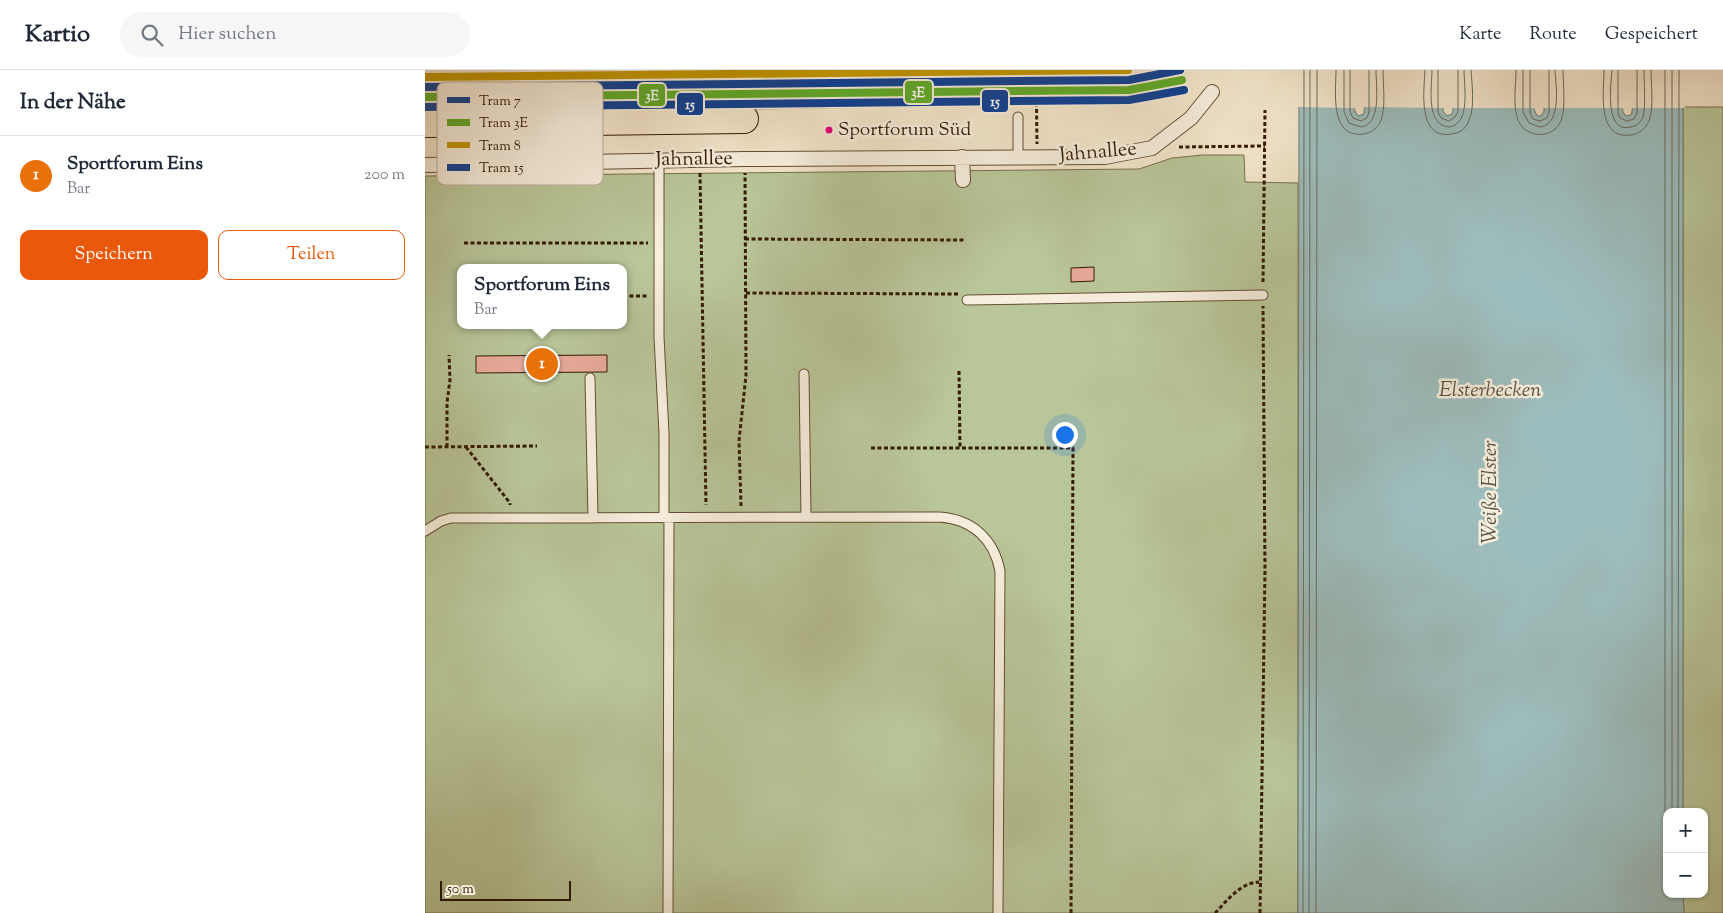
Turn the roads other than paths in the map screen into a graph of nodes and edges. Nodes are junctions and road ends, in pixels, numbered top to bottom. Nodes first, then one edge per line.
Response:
1 (1212, 92) dead end
2 (1018, 117) dead end
3 (744, 119) dead end
4 (603, 120) edge
5 (1018, 157) junction
6 (962, 158) junction
7 (659, 161) junction
8 (603, 162) edge
9 (963, 180) dead end
10 (1263, 295) road end
11 (967, 297) road end
12 (804, 374) dead end
13 (590, 378) dead end
14 (593, 518) junction
15 (667, 518) junction
16 (806, 518) junction
17 (425, 532) edge
18 (668, 913) edge
19 (998, 913) edge

1 - 5 street, Jahnallee
2 - 5 lane
3 - 4 main road, Jahnallee
5 - 6 street, Jahnallee
6 - 7 street, Jahnallee
6 - 9 street
7 - 8 street, Jahnallee
7 - 15 lane
10 - 11 lane
12 - 16 lane
13 - 14 lane
14 - 15 lane
14 - 17 lane
15 - 16 lane
15 - 18 lane
16 - 19 lane

